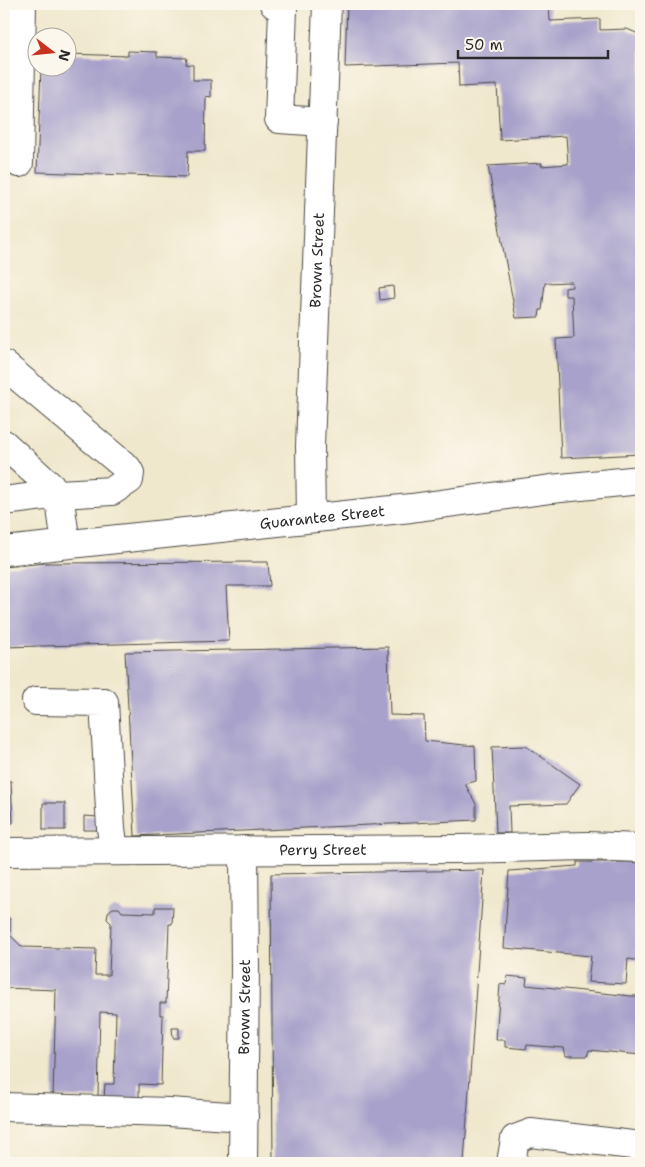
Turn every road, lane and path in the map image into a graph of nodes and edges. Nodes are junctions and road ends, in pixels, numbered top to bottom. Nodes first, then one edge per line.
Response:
1 (22, 4) edge
2 (274, 4) edge
3 (327, 4) edge
4 (323, 122) junction
5 (19, 163) dead end
6 (4, 365) edge
7 (4, 444) edge
8 (641, 480) edge
9 (59, 494) junction
10 (4, 501) edge
11 (311, 518) junction
12 (66, 544) junction
13 (4, 551) edge
14 (36, 701) dead end
15 (641, 848) edge
16 (244, 850) junction
17 (114, 851) junction
18 (4, 852) edge
19 (4, 1107) edge
20 (244, 1117) junction
21 (640, 1152) edge
22 (244, 1163) edge
23 (511, 1163) edge

1 - 5 street
2 - 4 street
3 - 4 street, Brown Street
4 - 11 street, Brown Street
6 - 9 street
7 - 9 street
8 - 11 street, Guarantee Street
9 - 10 street
9 - 12 street
11 - 12 street, Guarantee Street
12 - 13 street, Guarantee Street
14 - 17 street
15 - 16 street, Perry Street
16 - 17 street, Perry Street
16 - 20 street, Brown Street
17 - 18 street, Perry Street
19 - 20 street
20 - 22 street, Brown Street
21 - 23 street

